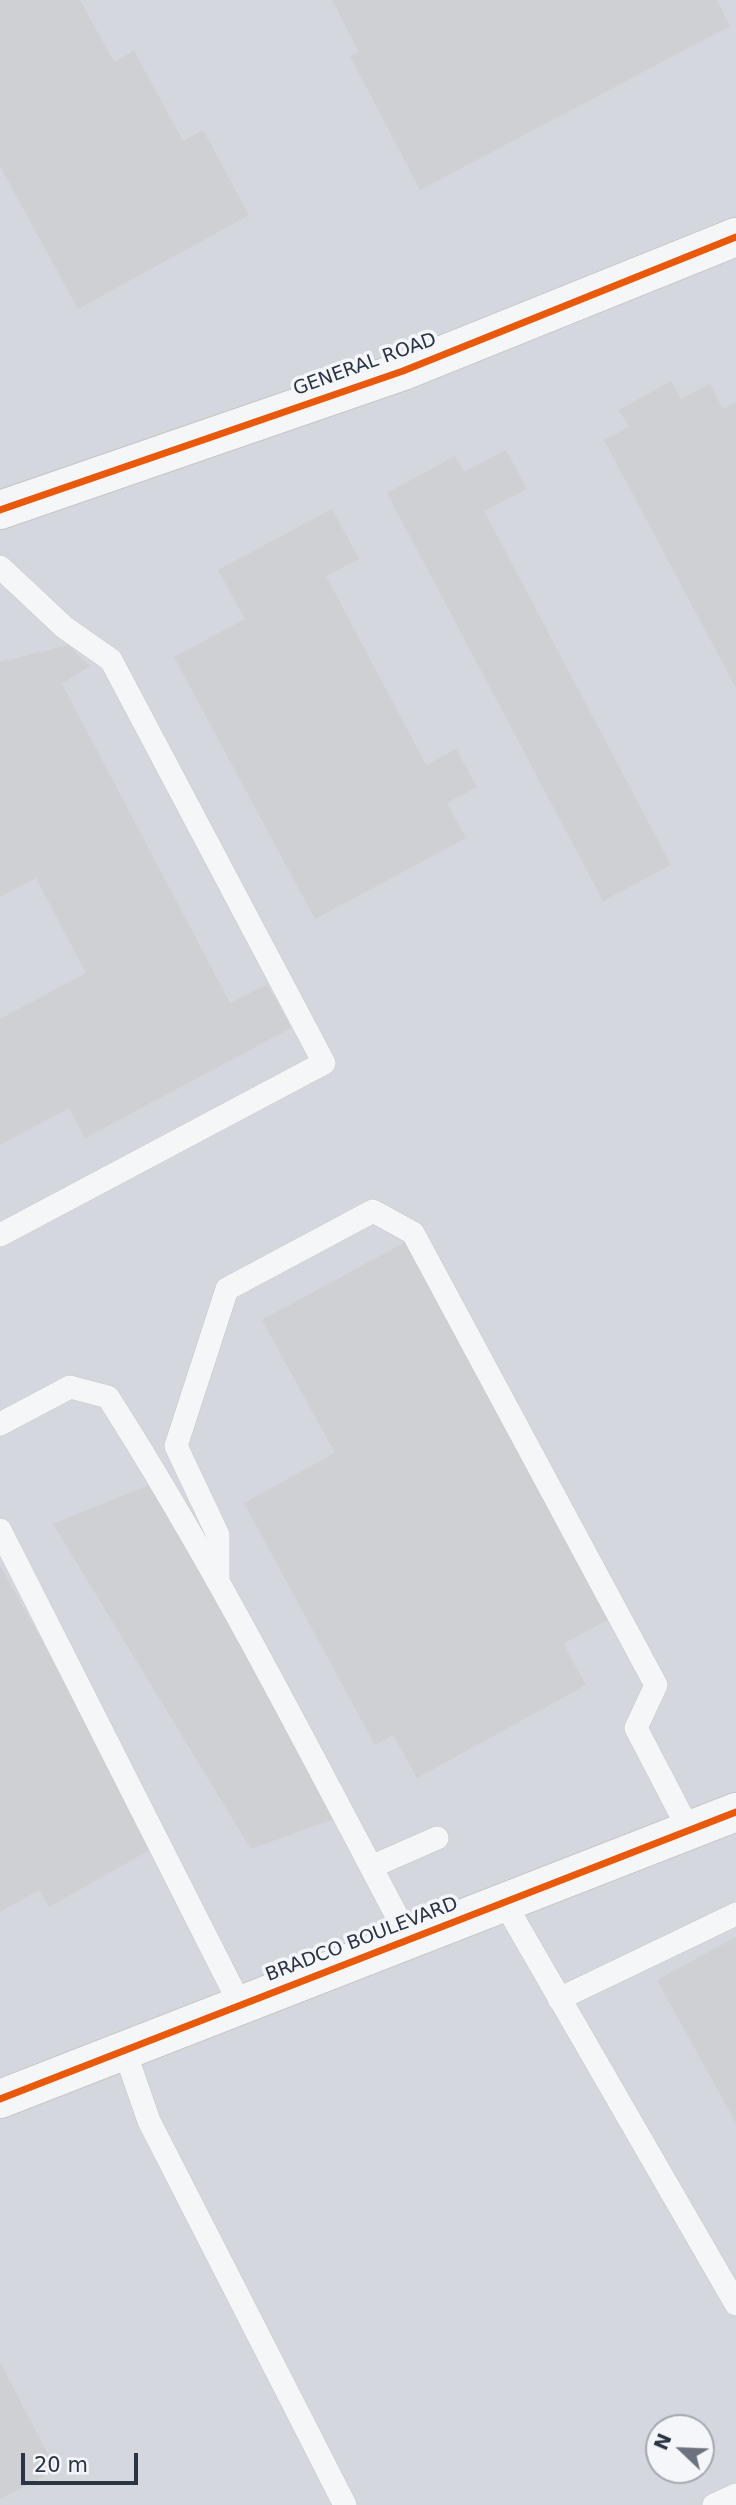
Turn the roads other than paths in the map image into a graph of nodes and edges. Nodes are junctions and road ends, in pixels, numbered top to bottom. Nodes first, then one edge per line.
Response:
1 (736, 237) edge
2 (0, 510) edge
3 (0, 568) edge
4 (0, 1235) edge
5 (0, 1424) edge
6 (0, 1530) edge
7 (218, 1579) junction
8 (736, 1812) edge
9 (689, 1830) junction
10 (437, 1838) dead end
11 (371, 1867) junction
12 (504, 1902) junction
13 (736, 1914) edge
14 (409, 1939) junction
15 (559, 1999) junction
16 (240, 2004) junction
17 (125, 2052) junction
18 (0, 2099) edge
19 (736, 2304) edge
20 (736, 2495) edge
21 (345, 2505) edge
22 (714, 2505) edge

1 - 2 street, GENERAL ROAD
3 - 4 lane
5 - 7 lane
6 - 16 lane
7 - 9 lane
7 - 11 lane
8 - 9 street, BRADCO BOULEVARD
9 - 12 street, BRADCO BOULEVARD
10 - 11 lane
11 - 14 lane
12 - 14 street, BRADCO BOULEVARD
12 - 15 lane
13 - 15 lane
14 - 16 street, BRADCO BOULEVARD
15 - 19 lane
16 - 17 street, BRADCO BOULEVARD
17 - 18 street, BRADCO BOULEVARD
17 - 21 lane
20 - 22 lane

